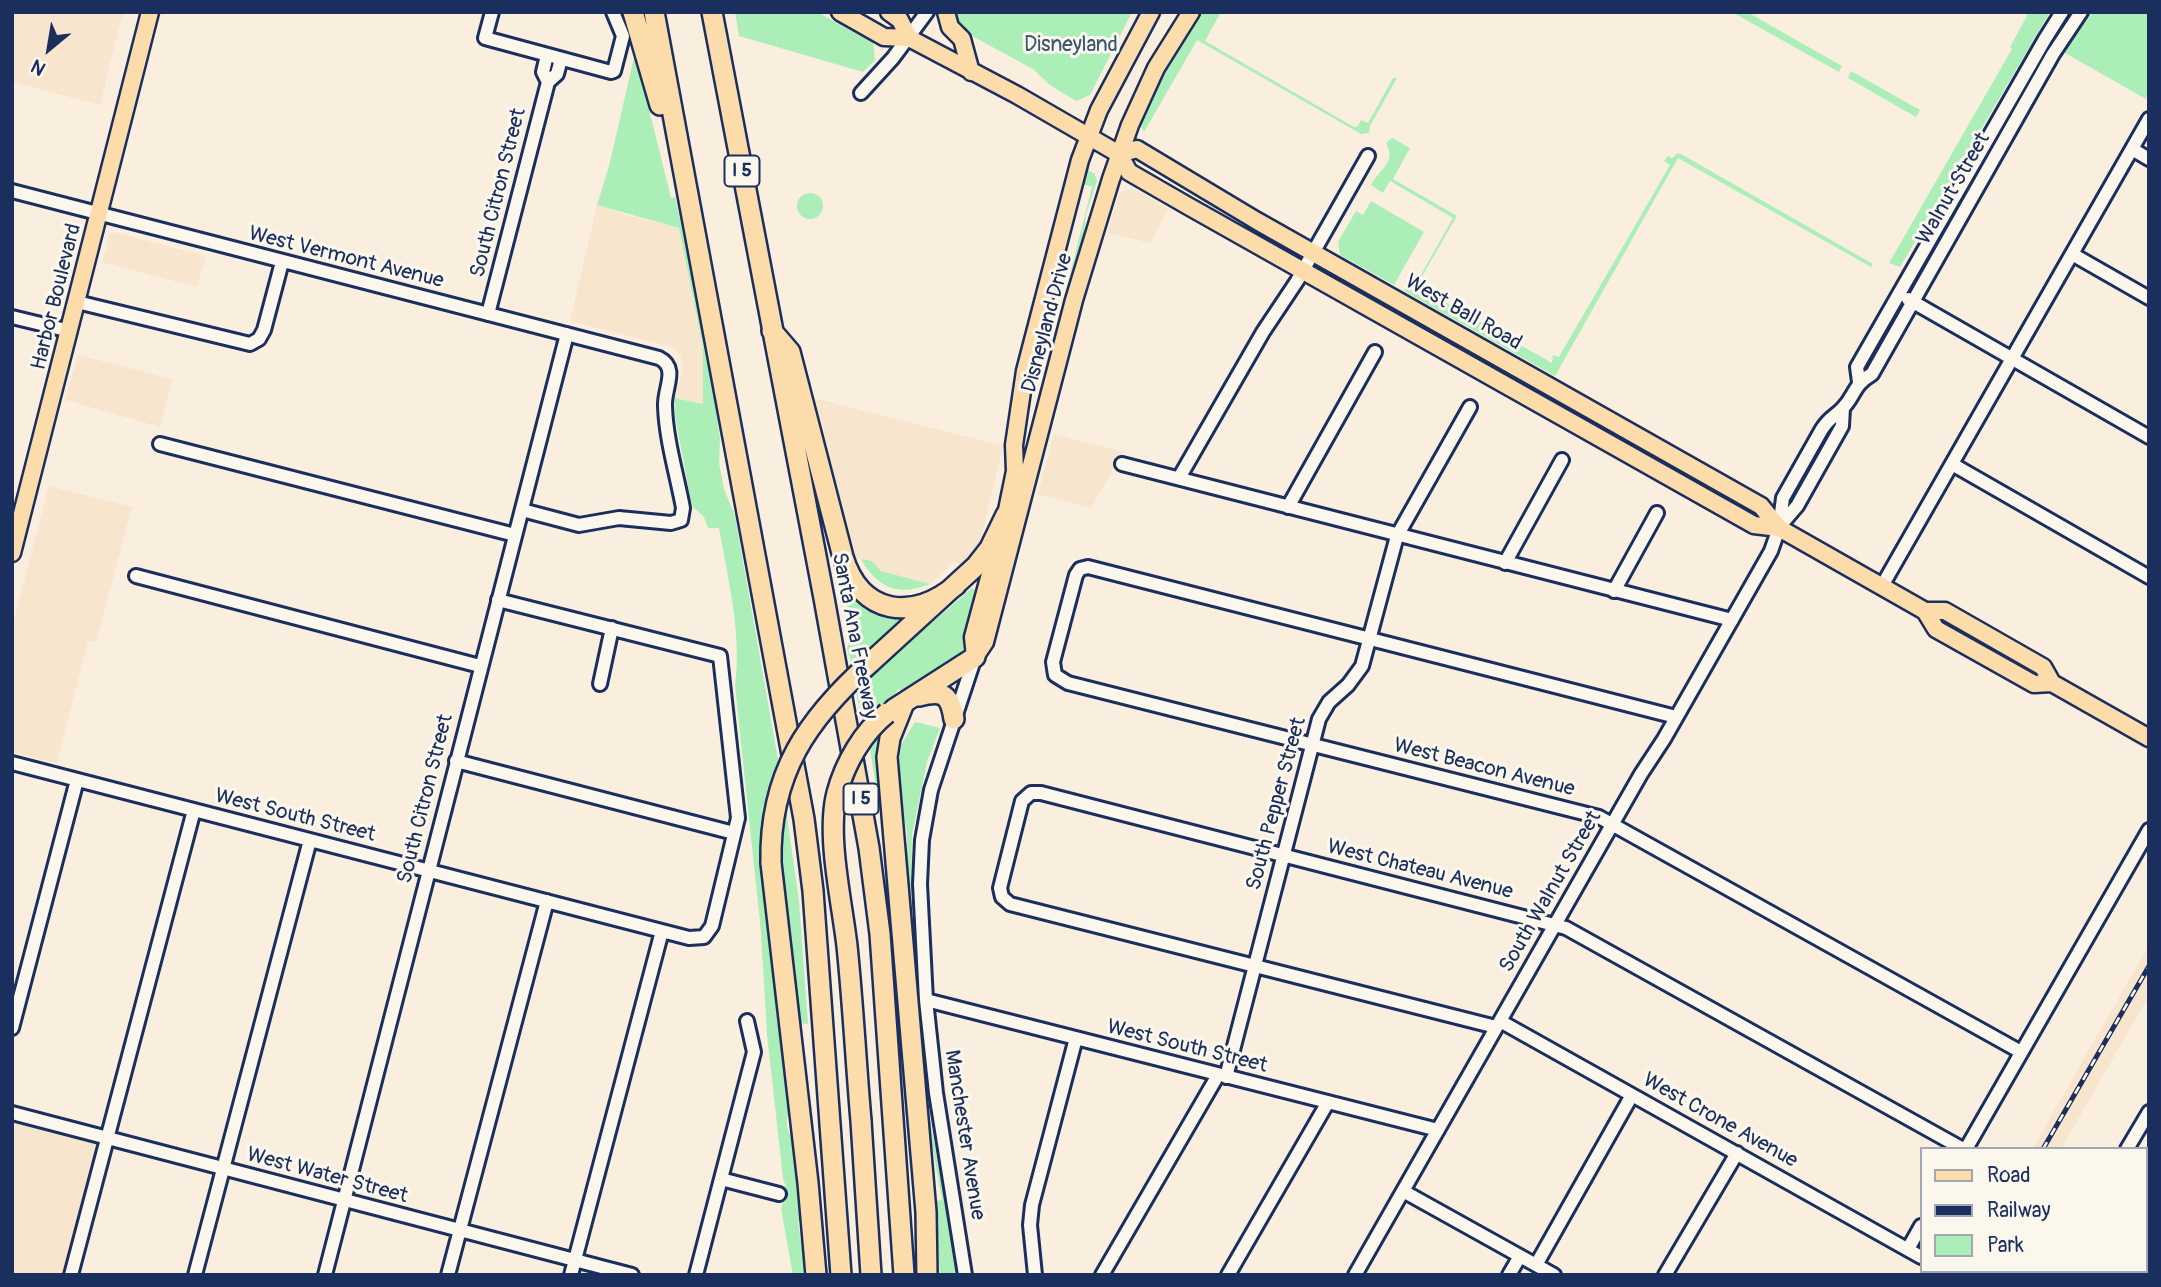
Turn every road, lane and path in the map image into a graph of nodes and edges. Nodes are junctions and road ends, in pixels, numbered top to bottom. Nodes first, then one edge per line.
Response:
1 (150, 12) edge
2 (492, 12) edge
3 (613, 12) edge
4 (634, 12) edge
5 (654, 12) edge
6 (712, 12) edge
7 (840, 12) edge
8 (889, 12) edge
9 (927, 12) edge
10 (946, 12) edge
11 (1151, 12) edge
12 (1191, 12) edge
13 (2062, 12) edge
14 (2081, 12) edge
15 (909, 38) junction
16 (547, 55) junction
17 (561, 59) junction
18 (971, 72) junction
19 (548, 82) junction
20 (861, 93) dead end
21 (2149, 119) edge
22 (1088, 137) junction
23 (2132, 149) junction
24 (1119, 154) junction
25 (1367, 156) dead end
26 (2149, 159) edge
27 (12, 191) edge
28 (99, 214) junction
29 (696, 233) junction
30 (1313, 253) junction
31 (2072, 254) junction
32 (282, 262) junction
33 (1303, 270) junction
34 (1898, 294) junction
35 (2149, 298) edge
36 (77, 302) junction
37 (1912, 302) junction
38 (488, 314) junction
39 (12, 317) edge
40 (771, 330) junction
41 (70, 331) junction
42 (567, 334) junction
43 (1375, 352) dead end
44 (2012, 359) junction
45 (1859, 382) junction
46 (1470, 407) dead end
47 (2149, 437) edge
48 (160, 444) dead end
49 (1562, 460) dead end
50 (1122, 464) dead end
51 (1952, 464) junction
52 (1179, 478) junction
53 (1287, 507) junction
54 (522, 510) junction
55 (1657, 513) dead end
56 (1006, 515) junction
57 (1779, 528) junction
58 (515, 535) junction
59 (1397, 536) junction
60 (12, 553) edge
61 (1505, 563) junction
62 (136, 576) dead end
63 (2149, 577) edge
64 (956, 585) junction
65 (1882, 586) junction
66 (1614, 592) junction
67 (498, 600) junction
68 (1732, 620) junction
69 (612, 628) junction
70 (1370, 639) junction
71 (975, 657) junction
72 (480, 666) junction
73 (600, 684) dead end
74 (902, 704) junction
75 (1676, 717) junction
76 (954, 719) junction
77 (2149, 738) edge
78 (1311, 743) junction
79 (456, 761) junction
80 (12, 763) edge
81 (77, 780) junction
82 (194, 810) junction
83 (1612, 825) junction
84 (2149, 830) edge
85 (734, 833) junction
86 (310, 840) junction
87 (1283, 855) junction
88 (428, 870) junction
89 (1002, 897) joint
90 (547, 901) junction
91 (1555, 925) junction
92 (662, 931) junction
93 (1255, 965) junction
94 (926, 1000) junction
95 (747, 1021) dead end
96 (1498, 1024) junction
97 (12, 1028) edge
98 (1076, 1038) junction
99 (2021, 1052) junction
100 (1222, 1076) junction
101 (1632, 1094) junction
102 (1328, 1102) junction
103 (2149, 1112) edge
104 (12, 1113) edge
105 (2145, 1126) edge
106 (1438, 1130) junction
107 (107, 1139) junction
108 (1961, 1147) edge
109 (1966, 1147) edge
110 (2129, 1147) edge
111 (1737, 1153) junction
112 (222, 1169) junction
113 (722, 1179) junction
114 (1403, 1191) junction
115 (779, 1194) dead end
116 (345, 1200) junction
117 (1920, 1228) edge
118 (461, 1230) junction
119 (1908, 1249) junction
120 (1920, 1255) edge
121 (1520, 1256) junction
122 (575, 1260) junction
123 (1536, 1265) junction
124 (71, 1275) edge
125 (195, 1275) edge
126 (325, 1275) edge
127 (448, 1275) edge
128 (571, 1275) edge
129 (632, 1275) edge
130 (696, 1275) edge
131 (816, 1275) edge
132 (841, 1275) edge
133 (871, 1275) edge
134 (904, 1275) edge
135 (927, 1275) edge
136 (965, 1275) edge
137 (1035, 1275) edge
138 (1102, 1275) edge
139 (1228, 1275) edge
140 (1355, 1275) edge
141 (1509, 1275) edge
142 (1554, 1275) edge
143 (1665, 1275) edge

1 - 28 main road, Harbor Boulevard
2 - 16 street
3 - 17 street
4 - 29 highway
5 - 29 highway
6 - 40 highway, Santa Ana Freeway / I 5
7 - 15 main road, West Ball Road
8 - 15 main road, West Ball Road
9 - 15 street
10 - 18 main road
11 - 22 main road, Disneyland Drive
12 - 24 main road, Disneyland Drive
13 - 34 street, Walnut Street
14 - 37 street, Walnut Street
15 - 18 main road, West Ball Road
15 - 20 street
16 - 17 street
16 - 19 street, South Citron Street
17 - 19 street, South Citron Street
18 - 22 main road, West Ball Road
19 - 38 street, South Citron Street
21 - 23 street
22 - 24 main road, West Ball Road
22 - 56 main road, Disneyland Drive
23 - 26 street
23 - 31 street
24 - 30 main road, West Ball Road
24 - 33 main road, West Ball Road
24 - 71 main road, Disneyland Drive
25 - 30 street
27 - 28 street, West Vermont Avenue
28 - 32 street, West Vermont Avenue
28 - 36 main road, Harbor Boulevard
29 - 132 highway
30 - 33 street
30 - 57 main road, West Ball Road
31 - 35 street
31 - 44 street
32 - 36 street
32 - 38 street, West Vermont Avenue
33 - 52 street
33 - 57 main road, West Ball Road
34 - 37 street
34 - 45 street, Walnut Street
36 - 41 main road, Harbor Boulevard
37 - 44 street
37 - 45 street, Walnut Street
38 - 42 street, West Vermont Avenue
39 - 41 street
40 - 64 highway
40 - 134 highway, Santa Ana Freeway / I 5
41 - 60 main road, Harbor Boulevard
42 - 54 street, South Citron Street
42 - 54 street, West Vermont Avenue
43 - 53 street
44 - 47 street
44 - 51 street
45 - 57 street, Walnut Street
46 - 59 street, South Pepper Street
48 - 58 street
49 - 61 street
50 - 52 street
51 - 63 street
51 - 65 street
52 - 53 street
53 - 59 street
54 - 58 street, South Citron Street
55 - 66 street
56 - 64 highway
56 - 71 main road, Disneyland Drive
57 - 65 main road, West Ball Road
57 - 68 street, South Walnut Street
58 - 67 street, South Citron Street
59 - 61 street
59 - 70 street, South Pepper Street
61 - 66 street
62 - 72 street
64 - 131 highway, bridge
65 - 77 main road, West Ball Road
66 - 68 street
67 - 69 street
67 - 72 street, South Citron Street
68 - 75 street, South Walnut Street
69 - 73 street
69 - 85 street
70 - 75 street
70 - 78 street, South Pepper Street
70 - 78 street, West Beacon Avenue
71 - 74 highway
71 - 76 street, Disneyland Drive
72 - 79 street, South Citron Street
74 - 76 highway
74 - 133 highway, bridge
74 - 135 highway
75 - 83 street, South Walnut Street
76 - 94 street, Disneyland Drive
78 - 83 street, West Beacon Avenue
78 - 87 street, South Pepper Street
79 - 85 street
79 - 88 street, South Citron Street
80 - 81 street, West South Street
81 - 82 street, West South Street
81 - 97 street
82 - 86 street, West South Street
82 - 107 street
83 - 91 street, South Walnut Street
83 - 99 street, West Beacon Avenue
84 - 99 street
85 - 92 street, West South Street
86 - 88 street, West South Street
86 - 112 street
87 - 89 street, West Chateau Avenue
87 - 91 street, West Chateau Avenue
87 - 93 street, South Pepper Street
88 - 90 street, West South Street
88 - 116 street, South Citron Street
89 - 93 street, West Crone Avenue
90 - 92 street, West South Street
90 - 118 street
91 - 96 street, South Walnut Street
91 - 108 street, West Chateau Avenue
92 - 122 street
93 - 96 street, West Crone Avenue
93 - 100 street, South Pepper Street
94 - 98 street, West South Street
94 - 136 street, Manchester Avenue
95 - 113 street
96 - 101 street, West Crone Avenue
96 - 106 street, South Walnut Street
98 - 100 street, West South Street
98 - 137 street
99 - 109 street
100 - 102 street, West South Street
100 - 138 street, South Pepper Street
101 - 111 street, West Crone Avenue
101 - 123 street
102 - 106 street, West South Street
102 - 139 street
103 - 105 street
104 - 107 street, West Water Street
105 - 110 street
106 - 114 street, South Walnut Street
107 - 112 street, West Water Street
107 - 124 street
111 - 119 street, West Crone Avenue
111 - 143 street
112 - 116 street, West Water Street
112 - 125 street
113 - 115 street
113 - 130 street
114 - 121 street
114 - 140 street, South Walnut Street
116 - 118 street, West Water Street
116 - 126 street, South Citron Street
117 - 119 street
118 - 122 street, West Water Street
118 - 127 street
119 - 120 street, West Crone Avenue
121 - 123 street
121 - 141 street
122 - 128 street
122 - 129 street, West Water Street
123 - 142 street

